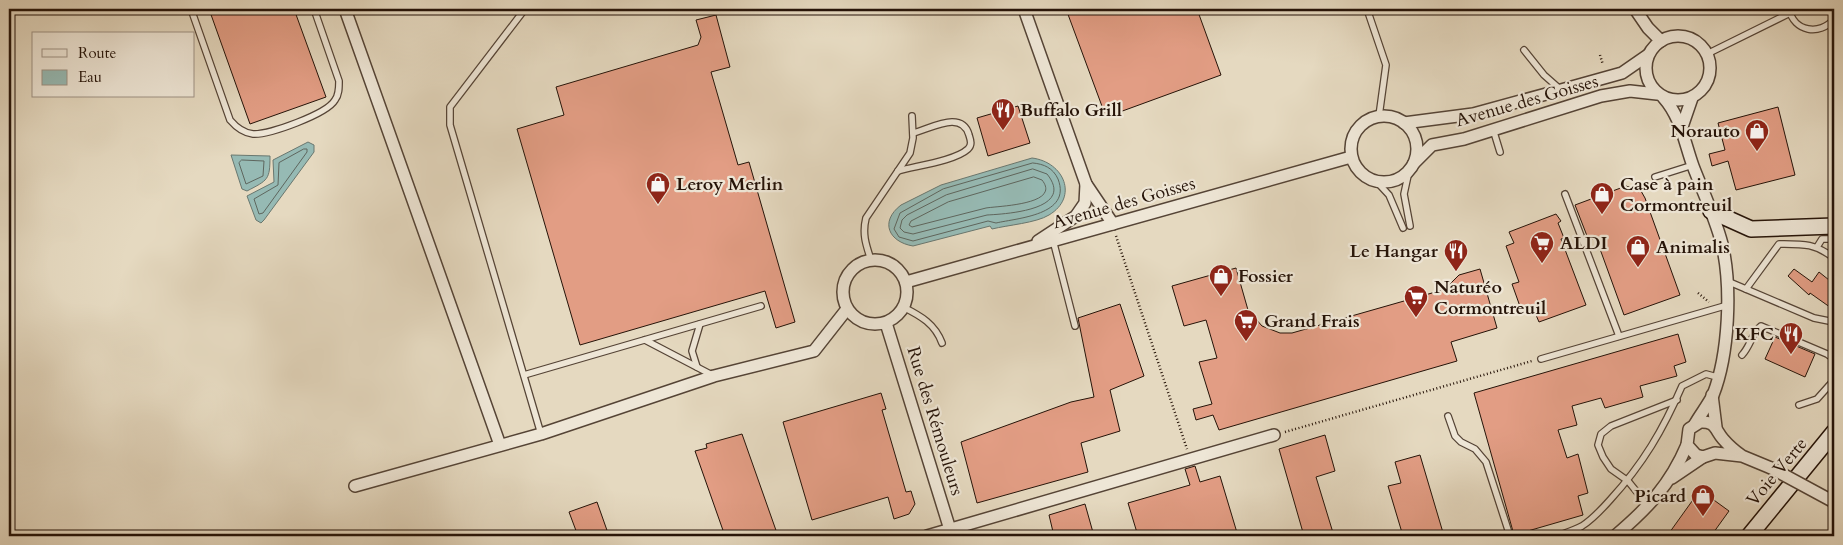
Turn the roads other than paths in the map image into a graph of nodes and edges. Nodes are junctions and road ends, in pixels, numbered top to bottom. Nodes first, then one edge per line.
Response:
1 (191, 9) edge
2 (314, 9) edge
3 (345, 9) edge
4 (525, 9) edge
5 (1024, 9) edge
6 (1368, 9) edge
7 (1635, 9) edge
8 (1790, 11) edge
9 (1834, 19) edge
10 (1661, 40) junction
11 (1524, 50) dead end
12 (1707, 54) junction
13 (1648, 55) junction
14 (1560, 90) junction
15 (1660, 96) junction
16 (1692, 98) junction
17 (912, 116) dead end
18 (1379, 116) junction
19 (1404, 123) junction
20 (1682, 127) junction
21 (1493, 130) junction
22 (913, 133) junction
23 (1500, 152) dead end
24 (1351, 157) junction
25 (1693, 166) junction
26 (1412, 167) junction
27 (898, 171) junction
28 (1655, 177) dead end
29 (1377, 182) junction
30 (1086, 184) junction
31 (1565, 194) dead end
32 (1712, 211) junction
33 (1113, 224) junction
34 (1410, 226) dead end
35 (1834, 226) edge
36 (1403, 228) dead end
37 (1834, 239) edge
38 (1054, 240) junction
39 (1817, 247) junction
40 (1027, 248) junction
41 (1834, 258) edge
42 (871, 260) junction
43 (1727, 281) junction
44 (906, 282) junction
45 (1746, 289) junction
46 (1728, 305) junction
47 (760, 306) dead end
48 (903, 307) junction
49 (847, 309) junction
50 (1834, 322) edge
51 (886, 323) junction
52 (700, 324) junction
53 (1074, 326) dead end
54 (1619, 336) junction
55 (644, 340) junction
56 (942, 344) dead end
57 (1742, 355) dead end
58 (1541, 359) road end
59 (1834, 359) edge
60 (697, 368) junction
61 (524, 375) junction
62 (714, 376) junction
63 (1717, 377) junction
64 (1834, 380) edge
65 (1712, 395) junction
66 (1677, 400) junction
67 (1799, 404) dead end
68 (1448, 416) dead end
69 (1695, 424) junction
70 (1719, 432) junction
71 (1834, 432) edge
72 (541, 434) junction
73 (1274, 436) road end
74 (1834, 443) edge
75 (1687, 444) junction
76 (500, 445) junction
77 (1715, 453) junction
78 (1742, 456) junction
79 (1703, 457) junction
80 (1628, 481) junction
81 (1668, 481) junction
82 (355, 486) dead end
83 (1834, 502) edge
84 (1649, 507) junction
85 (951, 533) edge
86 (927, 536) edge
87 (1510, 536) edge
88 (1557, 536) edge
89 (1615, 536) edge
90 (1749, 536) edge
91 (1758, 536) edge

1 - 2 lane
3 - 76 street
4 - 61 lane
5 - 30 street
6 - 18 lane
7 - 10 street
8 - 9 lane
8 - 12 lane
10 - 12 street
10 - 13 street
11 - 14 lane
12 - 16 street
13 - 14 street, Avenue des Goisses
13 - 15 street
14 - 19 street, Avenue des Goisses
15 - 16 street
15 - 20 street
15 - 21 street, Avenue des Goisses
16 - 20 street
17 - 22 lane
18 - 19 street
18 - 24 street
19 - 26 street
20 - 25 street
21 - 23 lane
21 - 26 street, Avenue des Goisses
22 - 27 lane
22 - 27 lane
24 - 29 street
24 - 33 street, Avenue des Goisses
25 - 28 lane
25 - 32 street
26 - 29 street
26 - 34 lane
27 - 42 lane
29 - 36 lane
30 - 33 street
30 - 40 street
31 - 54 lane
32 - 35 main road
32 - 43 street
33 - 38 street, Avenue des Goisses
37 - 39 lane
38 - 40 street, Avenue des Goisses
38 - 53 lane
39 - 41 lane
39 - 45 lane
40 - 44 street, Avenue des Goisses
42 - 44 street
42 - 49 street
43 - 45 lane
43 - 46 street
44 - 48 street
45 - 50 lane
46 - 54 lane
46 - 63 street
47 - 52 lane
48 - 51 street
48 - 56 lane
49 - 51 street
49 - 62 street
51 - 85 street, Rue des Rémouleurs
52 - 55 lane
52 - 60 lane
54 - 58 lane
55 - 60 lane
55 - 61 lane
57 - 59 lane
60 - 62 lane
61 - 72 lane
62 - 72 street
63 - 65 street
63 - 66 lane
64 - 67 lane
65 - 69 street
65 - 70 street
66 - 80 lane
66 - 80 lane
68 - 87 lane
69 - 70 street
69 - 75 street
70 - 77 street
70 - 78 street
71 - 90 main road, Voie Verte
72 - 76 street
73 - 85 street
74 - 91 main road, Voie Verte
75 - 79 street
75 - 81 street
76 - 82 street
77 - 78 street
77 - 79 street
78 - 83 street, bridge
79 - 81 street
80 - 84 lane
80 - 88 lane
81 - 84 street
84 - 89 street
85 - 86 street

